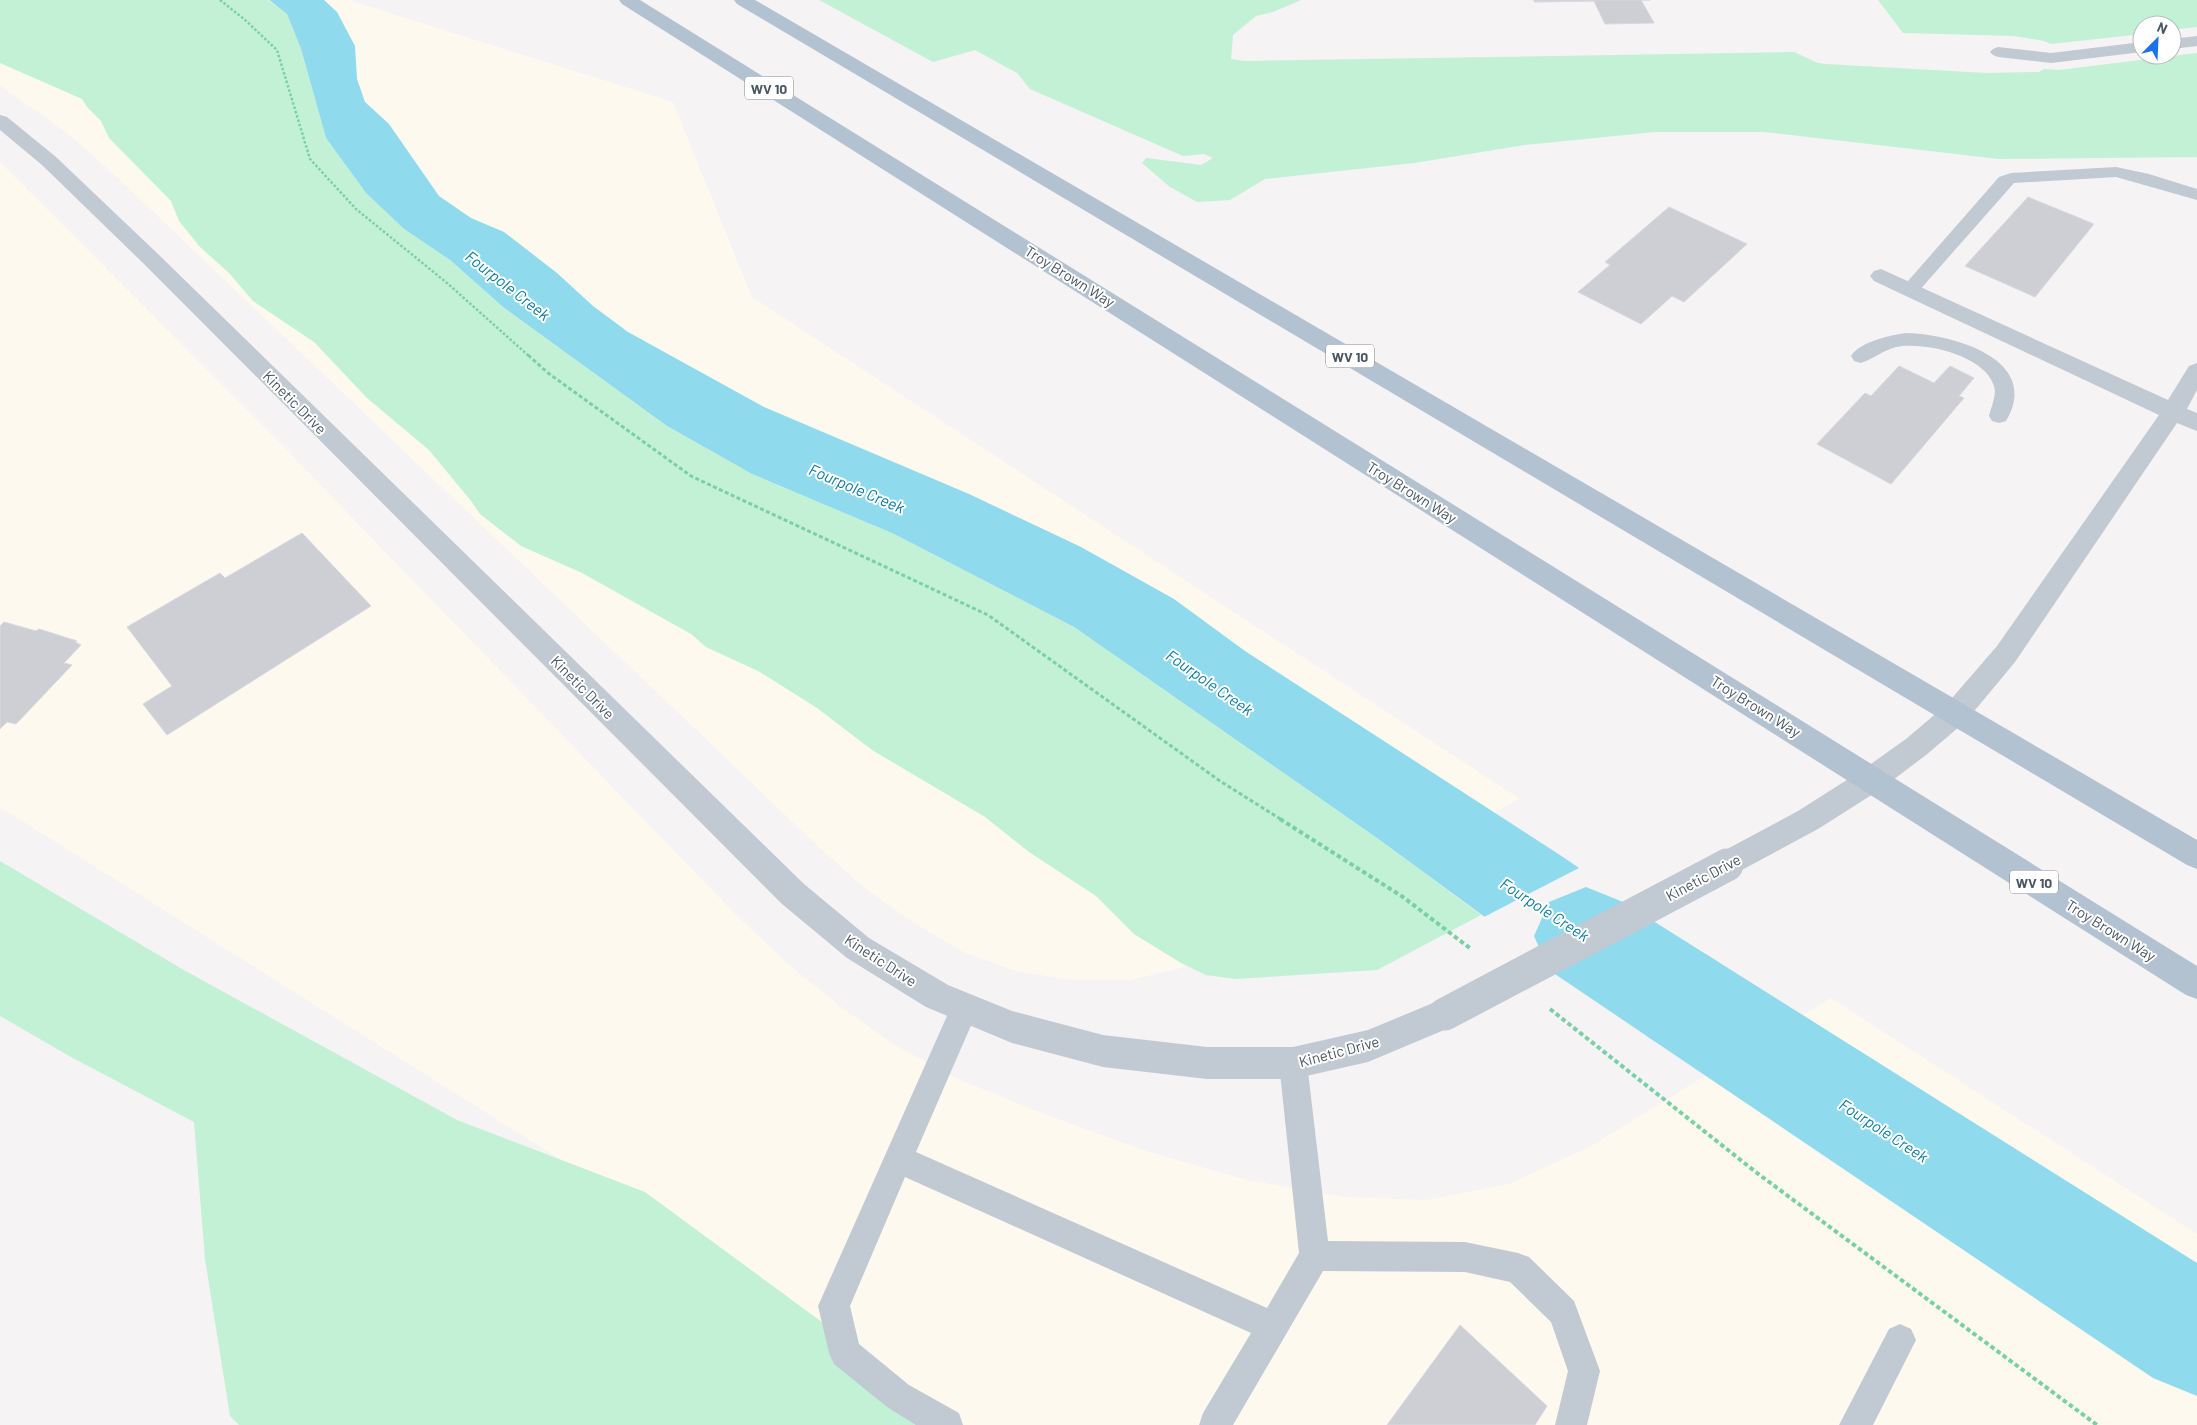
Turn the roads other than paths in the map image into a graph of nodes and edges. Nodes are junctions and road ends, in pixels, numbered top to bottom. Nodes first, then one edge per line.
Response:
1 (628, 0) edge
2 (743, 0) edge
3 (2197, 41) edge
4 (2182, 43) edge
5 (2132, 48) edge
6 (1998, 52) dead end
7 (0, 121) edge
8 (2197, 195) edge
9 (1881, 276) dead end
10 (1910, 289) junction
11 (1861, 356) dead end
12 (2197, 371) edge
13 (2173, 412) junction
14 (1999, 416) dead end
15 (2197, 423) edge
16 (1956, 713) junction
17 (1871, 780) junction
18 (2197, 856) edge
19 (2197, 984) edge
20 (964, 1007) junction
21 (1294, 1063) junction
22 (898, 1159) junction
23 (1315, 1256) junction
24 (1273, 1327) junction
25 (1900, 1340) dead end
26 (947, 1425) edge
27 (1215, 1425) edge
28 (1571, 1425) edge
29 (1855, 1425) edge

1 - 17 main road, Troy Brown Way / WV 10
2 - 16 main road, WV 10
3 - 4 lane
5 - 6 lane
7 - 20 street, Kinetic Drive
8 - 10 lane
9 - 10 street
10 - 13 street
11 - 14 lane
12 - 13 street, Kinetic Drive
13 - 15 street
13 - 16 street, Kinetic Drive
16 - 17 street, Kinetic Drive
16 - 18 main road, WV 10
17 - 19 main road, Troy Brown Way / WV 10
17 - 21 street, Kinetic Drive, bridge
20 - 21 street, Kinetic Drive
20 - 22 lane
21 - 23 lane
22 - 24 lane
22 - 26 lane
23 - 24 lane
23 - 28 lane
24 - 27 lane
25 - 29 lane

